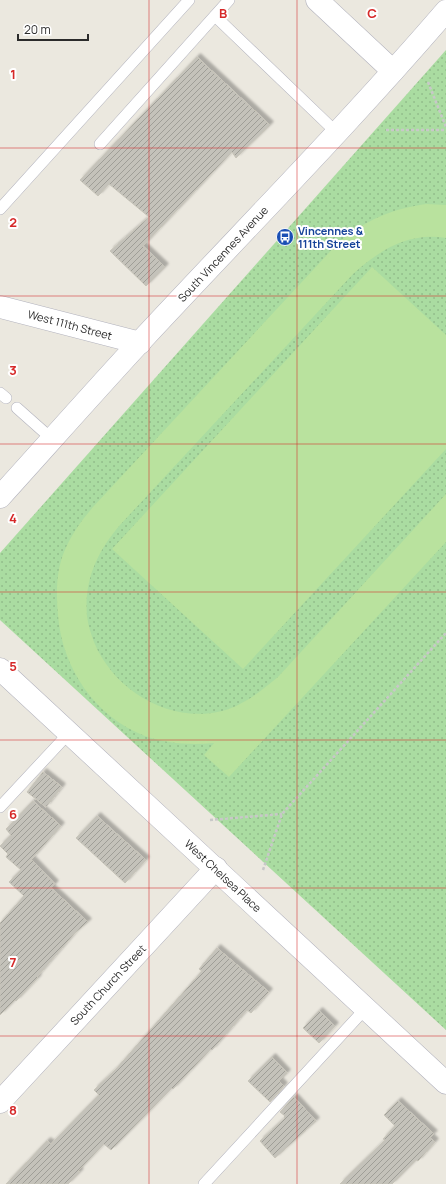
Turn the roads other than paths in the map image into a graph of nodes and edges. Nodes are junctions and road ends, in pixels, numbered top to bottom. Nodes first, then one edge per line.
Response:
1 (189, 0) edge
2 (229, 0) edge
3 (317, 0) edge
4 (446, 11) edge
5 (215, 16) junction
6 (393, 72) junction
7 (337, 133) junction
8 (100, 144) dead end
9 (0, 209) edge
10 (0, 307) edge
11 (140, 343) junction
12 (17, 408) dead end
13 (52, 440) junction
14 (0, 497) edge
15 (0, 669) edge
16 (69, 732) junction
17 (0, 807) edge
18 (216, 868) junction
19 (366, 1008) junction
20 (446, 1083) edge
21 (0, 1102) edge
22 (204, 1184) edge

1 - 9 lane
2 - 5 lane
3 - 6 street
4 - 6 street, South Vincennes Avenue
5 - 7 lane
5 - 8 lane
6 - 7 street, South Vincennes Avenue
7 - 11 street, South Vincennes Avenue
10 - 11 street, West 111th Street
11 - 13 street, South Vincennes Avenue
12 - 13 lane
13 - 14 street, South Vincennes Avenue
15 - 16 street, West Chelsea Place
16 - 17 lane
16 - 18 street, West Chelsea Place
18 - 19 street, West Chelsea Place
18 - 21 street, South Church Street
19 - 20 street, West Chelsea Place
19 - 22 lane

